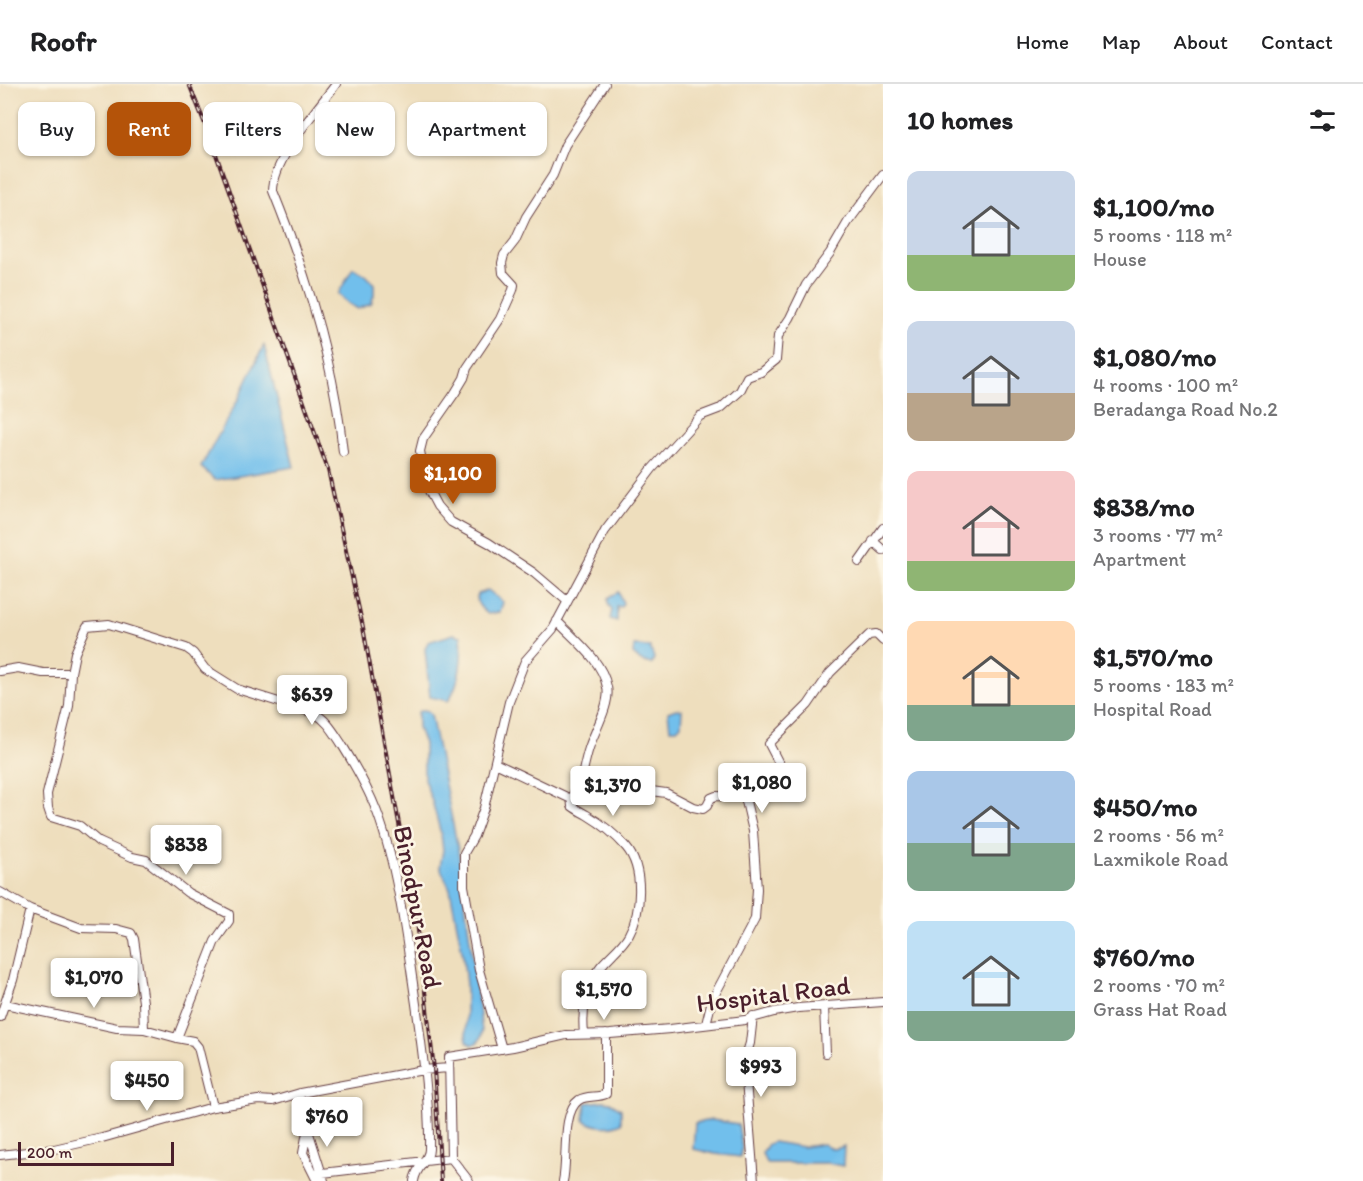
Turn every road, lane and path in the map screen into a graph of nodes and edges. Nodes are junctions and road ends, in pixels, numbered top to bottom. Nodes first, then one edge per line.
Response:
1 (336, 84) edge
2 (605, 84) edge
3 (883, 175) edge
4 (343, 452) dead end
5 (883, 528) edge
6 (873, 541) junction
7 (883, 550) edge
8 (859, 562) dead end
9 (567, 601) junction
10 (557, 621) junction
11 (883, 641) edge
12 (1, 670) edge
13 (71, 673) junction
14 (0, 680) edge
15 (495, 763) junction
16 (581, 779) junction
17 (745, 797) junction
18 (571, 799) junction
19 (0, 892) edge
20 (30, 909) junction
21 (883, 1002) edge
22 (5, 1004) junction
23 (824, 1007) junction
24 (753, 1016) junction
25 (0, 1017) edge
26 (706, 1024) junction
27 (144, 1029) junction
28 (584, 1034) junction
29 (606, 1034) junction
30 (177, 1038) junction
31 (502, 1049) junction
32 (826, 1053) dead end
33 (448, 1068) junction
34 (423, 1070) junction
35 (300, 1093) junction
36 (213, 1107) junction
37 (0, 1155) edge
38 (451, 1158) junction
39 (426, 1160) junction
40 (319, 1177) edge
41 (414, 1181) edge
42 (469, 1181) edge
43 (563, 1181) edge
44 (754, 1181) edge

1 - 4 street
2 - 9 street
3 - 9 street
5 - 6 street
6 - 7 street
6 - 8 street
9 - 10 street
10 - 15 street
10 - 16 street
11 - 17 street
12 - 13 street
12 - 14 street
13 - 30 street
13 - 34 street, Binodpur Road
15 - 18 street
15 - 31 street
16 - 17 street
16 - 18 street
17 - 26 street
18 - 28 street
19 - 20 street
20 - 22 street
20 - 27 street
21 - 23 street, Hospital Road
22 - 25 street
22 - 27 street
23 - 24 street, Hospital Road
23 - 32 street
24 - 26 street, Hospital Road
24 - 44 street
26 - 29 street, Hospital Road
27 - 30 street
28 - 29 street, Hospital Road
28 - 31 street, Hospital Road
29 - 43 street
30 - 36 street
31 - 33 street, Hospital Road
33 - 34 street
33 - 38 street
34 - 35 street
34 - 39 street
35 - 36 street
35 - 40 street
36 - 37 street
38 - 39 street
38 - 42 street
39 - 40 street
39 - 41 street

